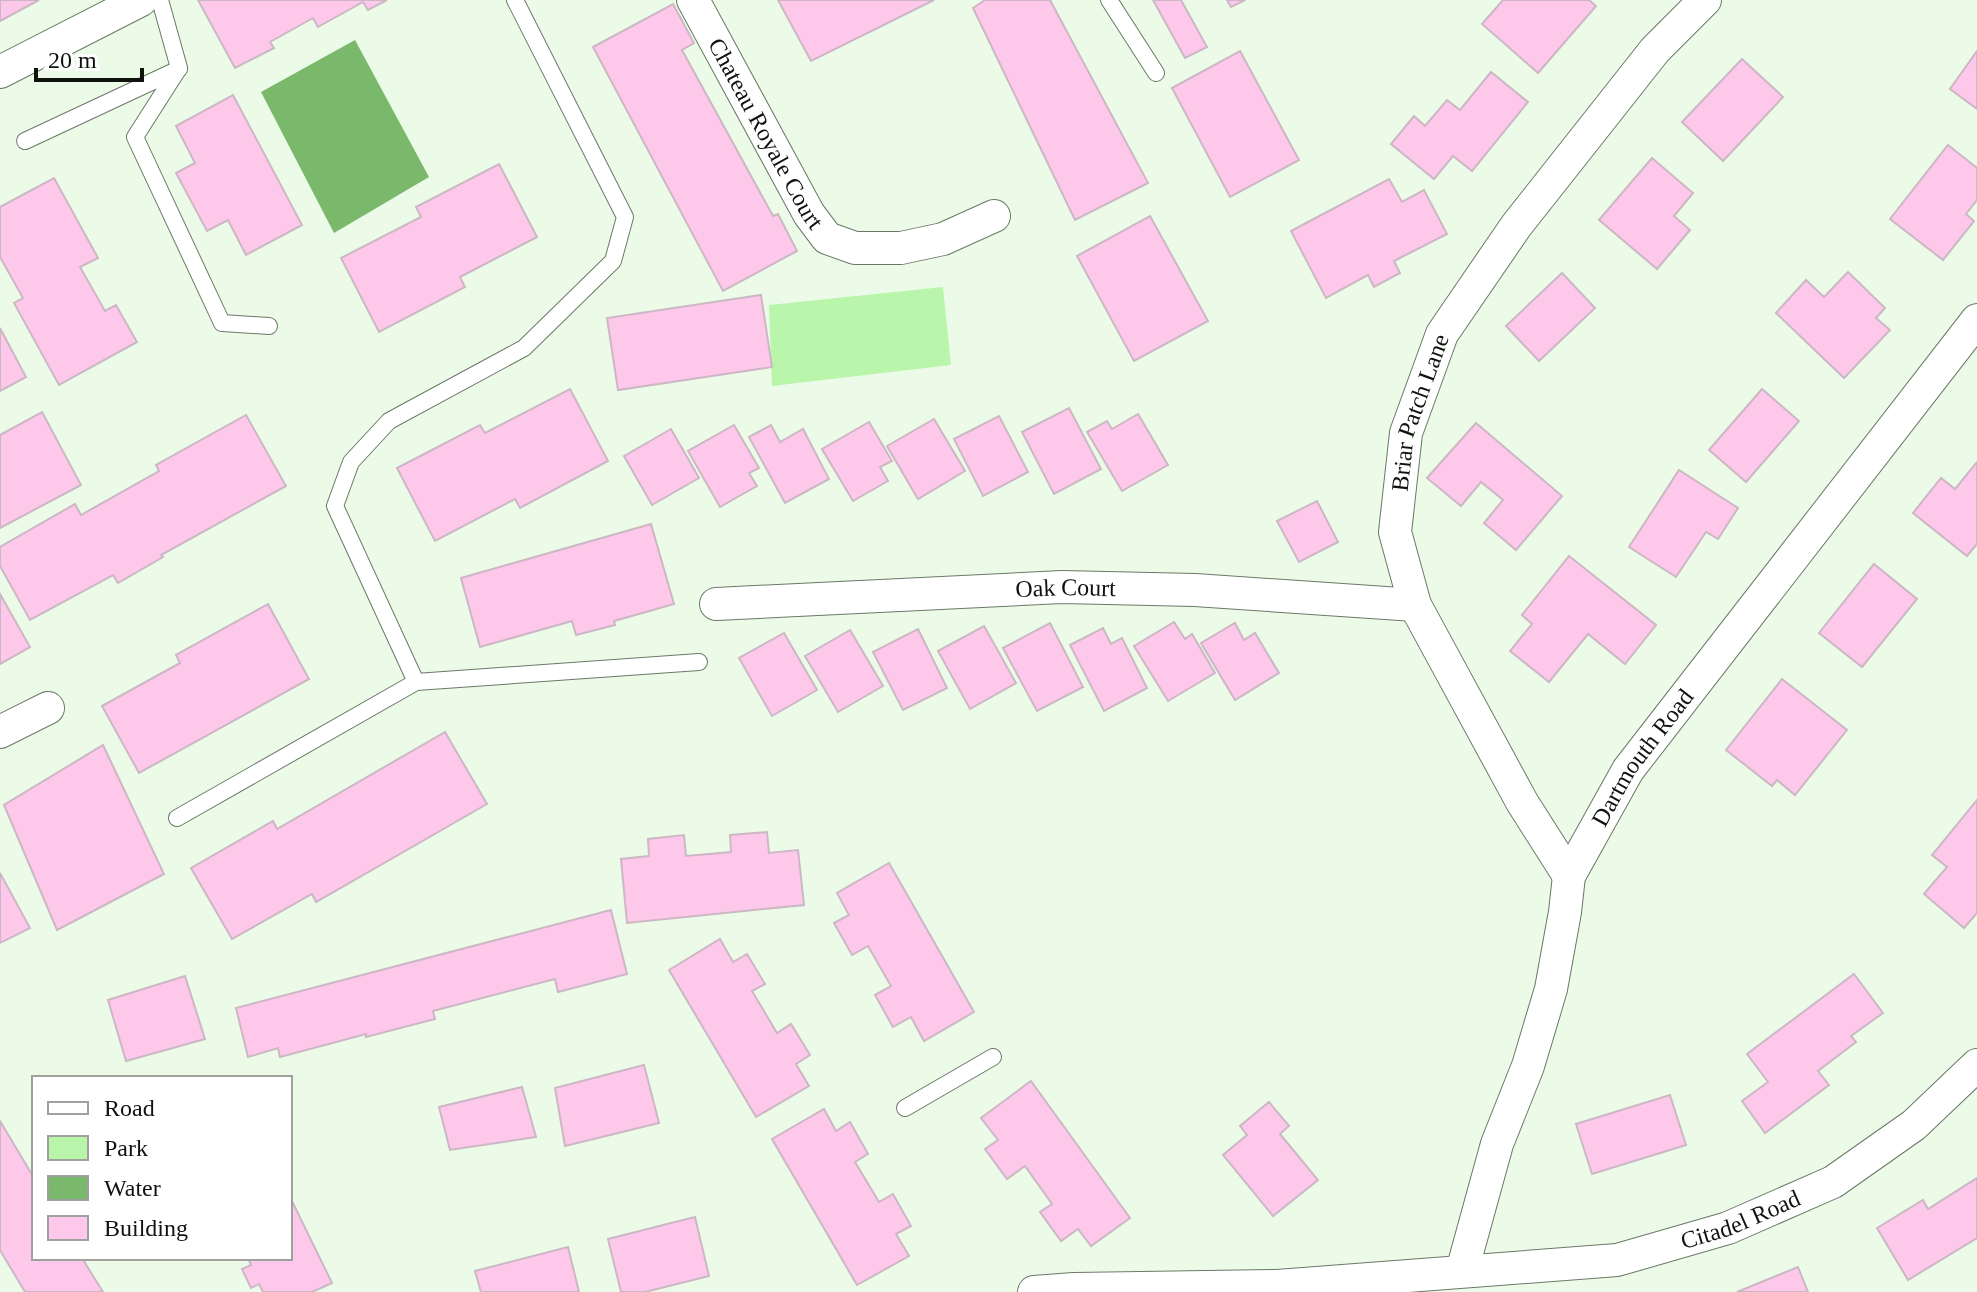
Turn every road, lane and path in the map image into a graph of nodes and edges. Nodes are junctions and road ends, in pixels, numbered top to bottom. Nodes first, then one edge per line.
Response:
1 (141, 0) edge
2 (160, 0) edge
3 (515, 0) edge
4 (693, 0) edge
5 (1109, 0) edge
6 (1705, 0) edge
7 (3, 63) edge
8 (179, 68) junction
9 (1156, 73) dead end
10 (25, 141) dead end
11 (994, 216) dead end
12 (1977, 320) edge
13 (269, 326) dead end
14 (716, 604) dead end
15 (1415, 605) junction
16 (699, 662) dead end
17 (416, 682) junction
18 (48, 708) dead end
19 (0, 732) edge
20 (177, 818) dead end
21 (1569, 876) junction
22 (993, 1057) dead end
23 (1977, 1065) edge
24 (905, 1108) dead end
25 (1462, 1271) junction
26 (1034, 1292) edge
27 (1487, 1292) edge

1 - 7 street
2 - 8 lane
3 - 17 lane
4 - 11 street, Chateau Royale Court
5 - 9 lane
6 - 15 street, Briar Patch Lane
8 - 10 lane
8 - 13 lane
12 - 21 street, Dartmouth Road
14 - 15 street, Oak Court
15 - 21 street, Briar Patch Lane
16 - 17 lane
17 - 20 lane
18 - 19 street
21 - 25 street, Dartmouth Road
22 - 24 lane
23 - 25 street, Citadel Road
25 - 26 street, Citadel Road
25 - 27 street

